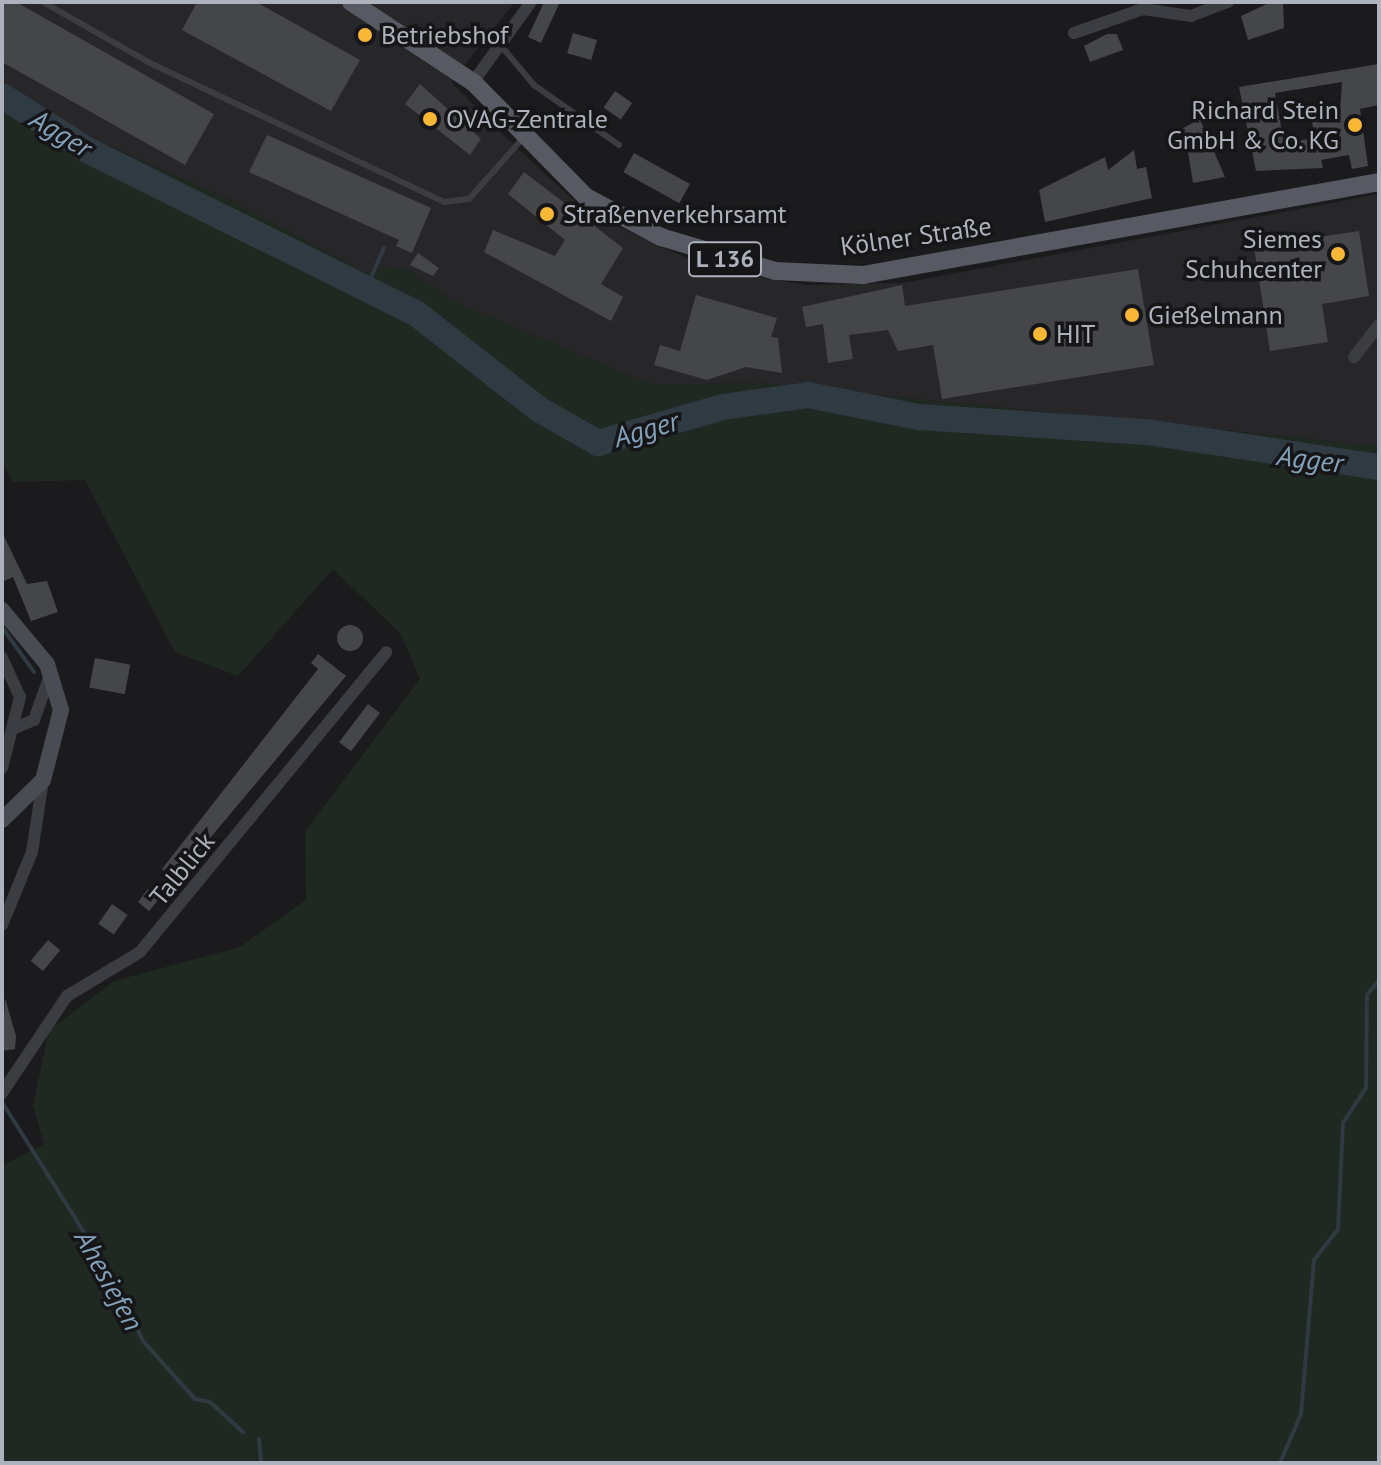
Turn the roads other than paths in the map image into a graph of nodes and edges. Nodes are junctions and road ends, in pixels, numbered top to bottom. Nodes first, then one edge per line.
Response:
1 (43, 2) edge
2 (351, 2) edge
3 (531, 2) edge
4 (1228, 2) edge
5 (1074, 33) dead end
6 (502, 47) junction
7 (473, 82) junction
8 (523, 138) junction
9 (619, 145) dead end
10 (1379, 182) edge
11 (1379, 325) edge
12 (1354, 357) dead end
13 (2, 610) edge
14 (386, 652) dead end
15 (2, 658) edge
16 (51, 674) junction
17 (15, 728) junction
18 (2, 768) edge
19 (43, 780) junction
20 (2, 820) edge
21 (2, 925) edge
22 (2, 1093) edge

1 - 8 lane
2 - 7 main road, Kölner Straße / L 136
3 - 6 street
4 - 5 street
6 - 7 street
6 - 9 lane
7 - 8 main road, Kölner Straße / L 136
8 - 10 main road, Kölner Straße / L 136
11 - 12 street
13 - 16 main road
14 - 22 street, Talblick
15 - 17 street
16 - 17 street
16 - 19 main road
17 - 18 street
19 - 20 main road
19 - 21 street

